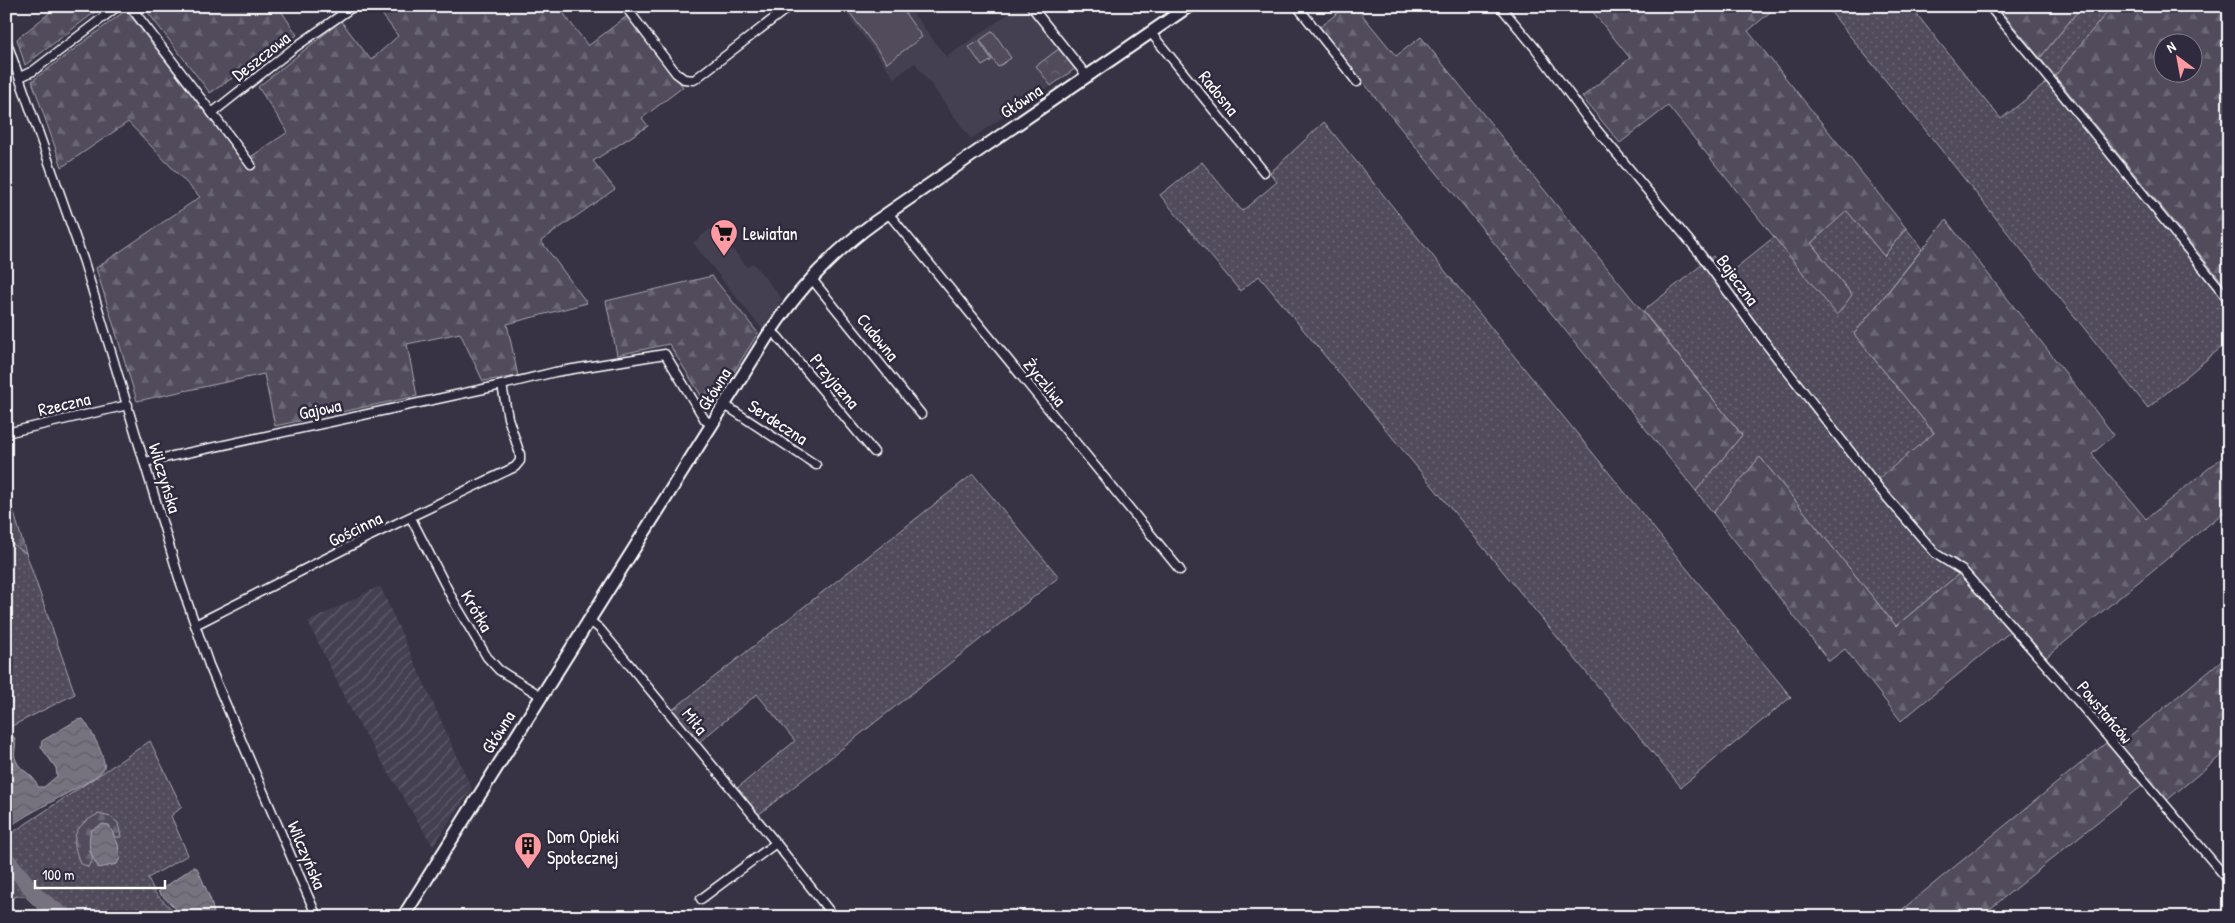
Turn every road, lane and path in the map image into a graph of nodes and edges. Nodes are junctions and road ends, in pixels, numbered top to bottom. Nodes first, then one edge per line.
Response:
1 (118, 6) edge
2 (130, 6) edge
3 (354, 6) edge
4 (626, 6) edge
5 (790, 6) edge
6 (1031, 6) edge
7 (1189, 6) edge
8 (1298, 6) edge
9 (1500, 6) edge
10 (1989, 6) edge
11 (1150, 33) junction
12 (6, 40) edge
13 (1088, 76) junction
14 (20, 77) junction
15 (1357, 82) dead end
16 (212, 114) junction
17 (251, 165) dead end
18 (1264, 172) dead end
19 (888, 213) junction
20 (811, 278) junction
21 (2229, 300) edge
22 (771, 332) junction
23 (502, 385) junction
24 (128, 405) junction
25 (725, 405) junction
26 (921, 414) dead end
27 (712, 424) junction
28 (6, 433) edge
29 (874, 452) dead end
30 (145, 462) junction
31 (816, 465) dead end
32 (411, 518) junction
33 (1955, 566) joint
34 (1180, 570) dead end
35 (589, 620) junction
36 (195, 626) junction
37 (541, 696) junction
38 (776, 843) junction
39 (2229, 881) edge
40 (701, 899) dead end
41 (317, 917) edge
42 (403, 917) edge
43 (834, 917) edge

1 - 14 street
2 - 16 street
3 - 16 street, Deszczowa
4 - 5 street
6 - 13 street
7 - 11 street, Główna
8 - 15 street
9 - 33 street, Bajeczna
10 - 21 street
11 - 13 street, Główna
11 - 18 street, Radosna
12 - 14 street, Wilczyńska
13 - 19 street, Główna
14 - 24 street, Wilczyńska
16 - 17 street
19 - 20 street, Główna
19 - 34 street, Życzliwa
20 - 22 street, Główna
20 - 26 street, Cudowna
22 - 25 street, Główna
22 - 29 street, Przyjazna
23 - 27 street, Gajowa
23 - 30 street, Gajowa
23 - 32 street, Gościnna
24 - 28 street, Rzeczna
24 - 30 street, Wilczyńska
25 - 27 street, Główna
25 - 31 street, Serdeczna
27 - 35 street, Główna
30 - 36 street, Wilczyńska
32 - 36 street, Gościnna
32 - 37 street, Krótka
33 - 39 street, Powstańców
35 - 37 street, Główna
35 - 38 street, Miła
36 - 41 street, Wilczyńska
37 - 42 street, Główna
38 - 40 street
38 - 43 street, Miła

